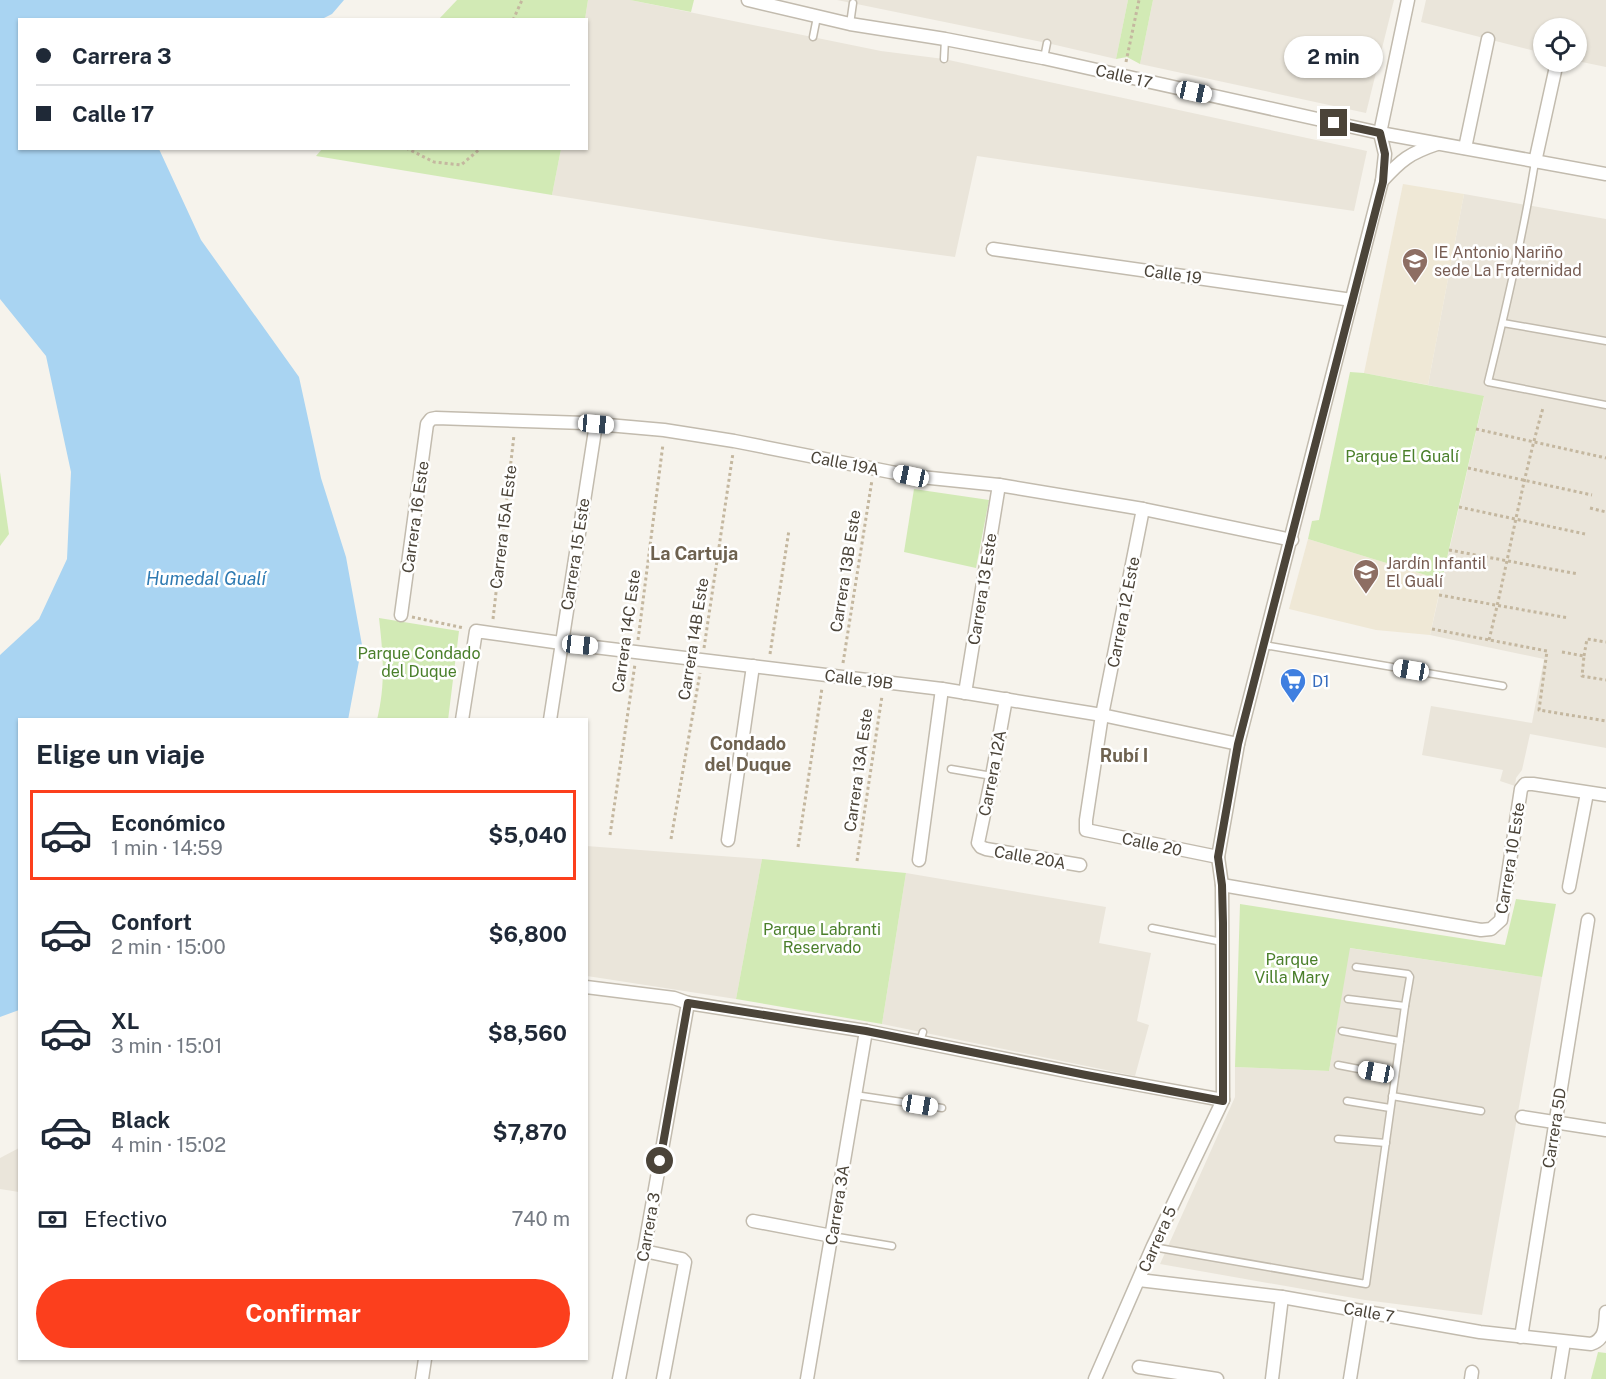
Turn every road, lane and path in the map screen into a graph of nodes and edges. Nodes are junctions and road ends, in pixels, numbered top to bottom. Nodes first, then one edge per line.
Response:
1 (522, 0) edge
2 (748, 0) edge
3 (1139, 0) edge
4 (1408, 0) edge
5 (853, 3) dead end
6 (817, 17) junction
7 (514, 18) edge
8 (850, 24) junction
9 (813, 37) dead end
10 (945, 39) junction
11 (1488, 39) dead end
12 (1047, 43) dead end
13 (1044, 58) junction
14 (944, 59) dead end
15 (1555, 72) edge
16 (1124, 76) junction
17 (1380, 133) junction
18 (1440, 143) junction
19 (1465, 148) junction
20 (410, 150) edge
21 (480, 150) edge
22 (1535, 162) junction
23 (1606, 174) edge
24 (1383, 182) junction
25 (993, 249) dead end
26 (1352, 300) junction
27 (1503, 323) junction
28 (1606, 341) edge
29 (1606, 405) edge
30 (1543, 408) dead end
31 (430, 419) joint
32 (516, 421) junction
33 (596, 424) junction
34 (1476, 429) dead end
35 (664, 430) junction
36 (734, 441) junction
37 (1533, 442) junction
38 (1606, 458) edge
39 (873, 468) junction
40 (1468, 468) dead end
41 (1524, 480) junction
42 (999, 485) junction
43 (1593, 495) dead end
44 (1459, 507) dead end
45 (1590, 508) dead end
46 (1143, 509) junction
47 (1606, 512) edge
48 (1515, 519) junction
49 (789, 530) dead end
50 (1585, 534) dead end
51 (1292, 540) junction
52 (1449, 550) dead end
53 (1507, 561) junction
54 (1578, 574) dead end
55 (1439, 595) dead end
56 (1498, 605) junction
57 (401, 615) joint
58 (1569, 618) dead end
59 (1431, 628) dead end
60 (476, 630) junction
61 (491, 633) junction
62 (1489, 640) junction
63 (1606, 642) edge
64 (561, 643) junction
65 (1264, 645) junction
66 (636, 651) junction
67 (1562, 652) dead end
68 (1584, 656) junction
69 (703, 660) junction
70 (753, 666) junction
71 (768, 668) junction
72 (824, 675) junction
73 (841, 677) junction
74 (1606, 680) edge
75 (884, 682) junction
76 (1503, 686) dead end
77 (942, 689) junction
78 (965, 693) junction
79 (1006, 699) junction
80 (1102, 714) junction
81 (462, 718) edge
82 (550, 718) edge
83 (1606, 721) edge
84 (1238, 744) junction
85 (951, 769) dead end
86 (992, 776) junction
87 (1587, 792) junction
88 (1606, 795) edge
89 (1086, 830) joint
90 (610, 835) dead end
91 (670, 839) dead end
92 (728, 840) dead end
93 (798, 847) dead end
94 (981, 847) joint
95 (1218, 857) junction
96 (919, 860) dead end
97 (857, 861) dead end
98 (1080, 866) dead end
99 (1222, 885) junction
100 (1569, 887) dead end
101 (1588, 920) dead end
102 (1152, 928) dead end
103 (1223, 942) junction
104 (1356, 967) dead end
105 (588, 987) edge
106 (1348, 999) dead end
107 (688, 1003) junction
108 (1405, 1006) junction
109 (866, 1031) junction
110 (1342, 1031) dead end
111 (1400, 1041) junction
112 (1338, 1065) dead end
113 (1395, 1076) junction
114 (855, 1095) junction
115 (1392, 1096) junction
116 (1223, 1101) junction
117 (1347, 1101) dead end
118 (942, 1108) dead end
119 (1390, 1108) junction
120 (1480, 1111) dead end
121 (1522, 1117) dead end
122 (1555, 1123) junction
123 (1606, 1130) edge
124 (1338, 1139) dead end
125 (1386, 1143) junction
126 (753, 1221) dead end
127 (832, 1236) junction
128 (892, 1246) dead end
129 (1153, 1246) junction
130 (644, 1251) junction
131 (1139, 1280) junction
132 (1282, 1297) junction
133 (1361, 1311) junction
134 (1606, 1312) edge
135 (1521, 1337) junction
136 (1564, 1342) junction
137 (425, 1360) edge
138 (1139, 1367) dead end
139 (422, 1379) edge
140 (619, 1379) edge
141 (663, 1379) edge
142 (807, 1379) edge
143 (1095, 1379) edge
144 (1217, 1379) edge
145 (1272, 1379) edge
146 (1350, 1379) edge
147 (1558, 1379) edge

1 - 7 path
2 - 6 street, Calle 17
3 - 16 path
4 - 17 street
5 - 8 lane
6 - 8 street, Calle 17
6 - 9 lane
8 - 10 street, Calle 17
10 - 13 street, Calle 17
10 - 14 lane
11 - 19 street
12 - 13 lane
13 - 16 street, Calle 17
15 - 22 street
16 - 17 street, Calle 17
17 - 18 street, Calle 17
17 - 24 street
18 - 19 street, Calle 17
18 - 24 street
19 - 22 street, Calle 17
20 - 21 path
22 - 23 street, Calle 17
22 - 27 lane
24 - 26 street
25 - 26 street, Calle 19
26 - 51 street
27 - 28 lane
27 - 29 lane
30 - 37 path
31 - 32 street, Calle 19A
31 - 57 street, Carrera 16 Este
32 - 33 street, Calle 19A
32 - 61 path, Carrera 15A Este
33 - 35 street, Calle 19A
33 - 64 street, Carrera 15 Este
34 - 37 path
35 - 36 street, Calle 19A
35 - 66 path, Carrera 14C Este
36 - 39 street, Calle 19A
36 - 69 path, Carrera 14B Este
37 - 38 path
37 - 41 path
39 - 42 street, Calle 19A
39 - 73 path, Carrera 13B Este
40 - 41 path
41 - 43 path
41 - 48 path
42 - 46 street, Calle 19A
42 - 78 street, Carrera 13 Este
44 - 48 path
45 - 47 path
46 - 51 street, Calle 19A
46 - 80 street, Carrera 12 Este
48 - 50 path
48 - 53 path
49 - 71 path
51 - 65 street
52 - 53 path
53 - 54 path
53 - 56 path
55 - 56 path
56 - 58 path
56 - 62 path
57 - 60 path
59 - 62 path
60 - 61 street, Calle 19B
60 - 81 street
61 - 64 street, Calle 19B
62 - 83 path
63 - 68 path
64 - 66 street, Calle 19B
64 - 82 street, Carrera 15 Este
65 - 76 lane
65 - 84 street
66 - 69 street, Calle 19B
66 - 90 path, Carrera 14C Este
67 - 68 path
68 - 74 path
69 - 70 street, Calle 19B
69 - 91 path, Carrera 14B Este
70 - 71 street, Calle 19B
70 - 92 street
71 - 72 street, Calle 19B
72 - 73 street, Calle 19B
72 - 93 path
73 - 75 street, Calle 19B
75 - 77 street, Calle 19B
75 - 97 path, Carrera 13A Este
77 - 78 street, Calle 19B
77 - 96 street
78 - 79 street, Calle 19B
79 - 80 street, Calle 19B
79 - 86 street, Carrera 12A
80 - 84 street, Calle 19B
80 - 89 street, Carrera 12 Este
84 - 95 street
85 - 86 lane
86 - 94 street, Carrera 12A
87 - 88 street
87 - 99 street, Carrera 10 Este
87 - 100 street
89 - 95 street, Calle 20
94 - 98 street, Calle 20A
95 - 99 street
99 - 103 street
101 - 122 street, Carrera 5D
102 - 103 lane
103 - 116 street
104 - 108 lane
105 - 107 street
106 - 108 lane
107 - 109 street
107 - 130 street, Carrera 3
108 - 111 lane
109 - 114 street, Carrera 3A
109 - 116 street
110 - 111 lane
111 - 113 lane
112 - 113 lane
113 - 115 lane
114 - 118 lane
114 - 127 street, Carrera 3A
115 - 119 lane
115 - 120 lane
116 - 129 street, Carrera 5
117 - 119 lane
119 - 125 lane
121 - 122 street
122 - 123 street
122 - 135 street, Carrera 5D
124 - 125 lane
125 - 129 lane
126 - 127 street
127 - 128 lane
127 - 142 street, Carrera 3A
129 - 131 street, Carrera 5
130 - 140 street, Carrera 3
130 - 141 street
131 - 132 street, Calle 7
131 - 143 street, Carrera 5
132 - 133 street, Calle 7
132 - 145 street
133 - 135 street, Calle 7
133 - 146 street
134 - 136 street, Calle 7
135 - 136 street, Calle 7
136 - 147 street
137 - 139 street
138 - 144 street

